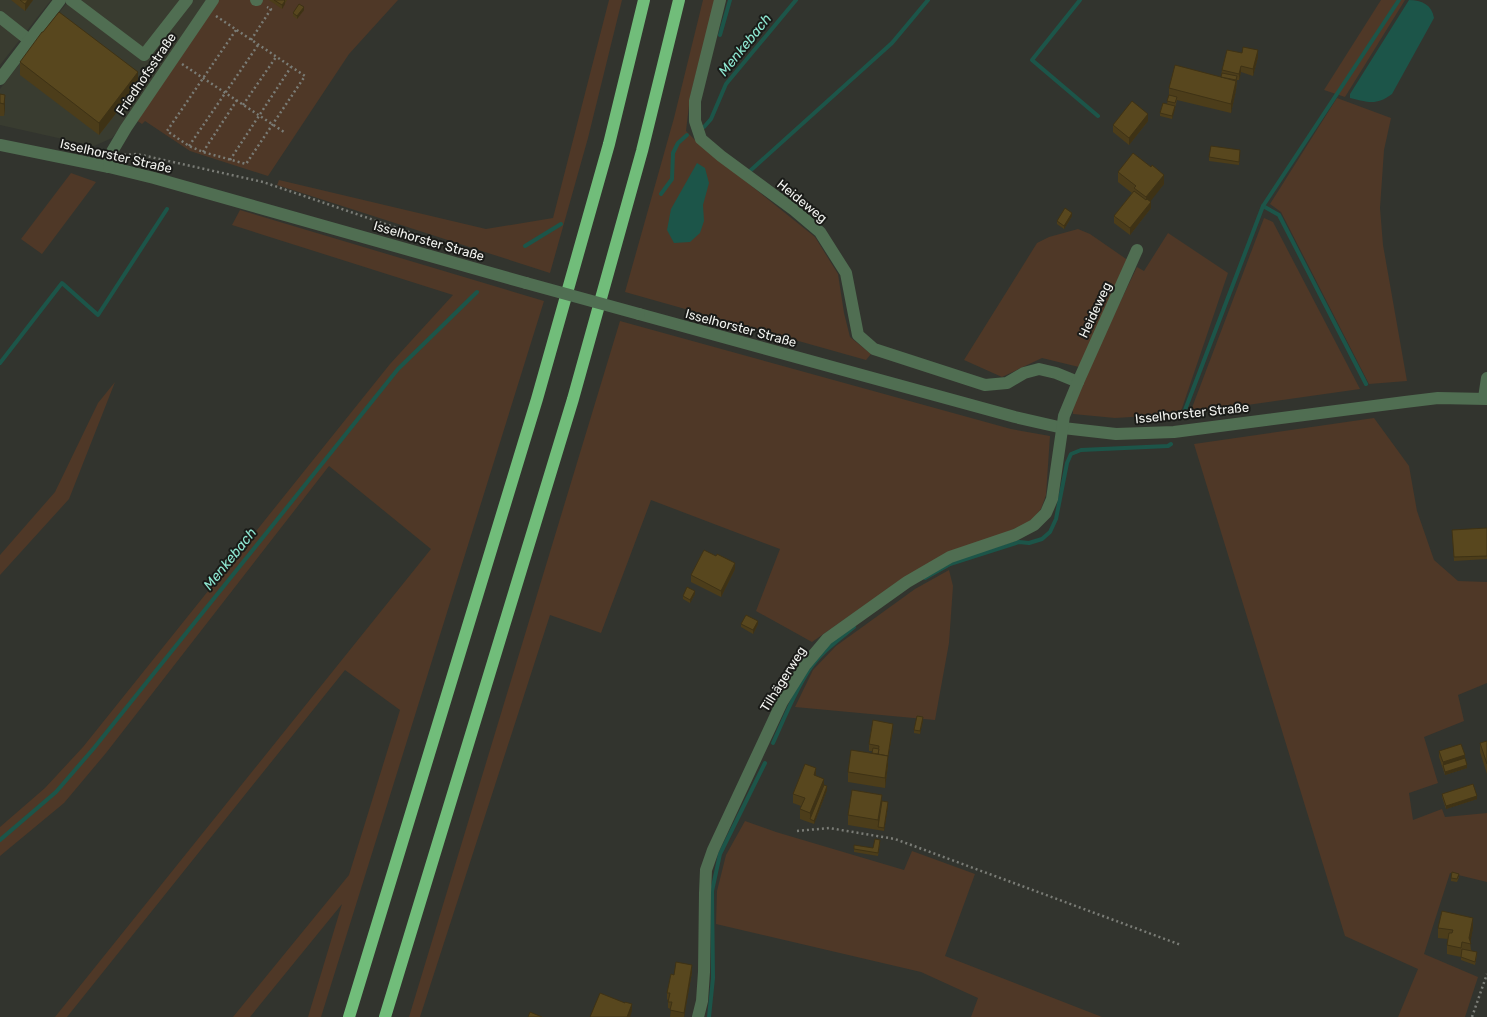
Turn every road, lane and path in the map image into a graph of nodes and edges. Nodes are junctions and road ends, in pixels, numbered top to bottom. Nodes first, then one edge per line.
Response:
1 (60, 0) edge
2 (71, 0) edge
3 (186, 0) edge
4 (213, 0) edge
5 (257, 0) edge
6 (644, 0) edge
7 (679, 0) edge
8 (720, 0) edge
9 (215, 16) dead end
10 (0, 18) edge
11 (236, 30) junction
12 (29, 40) junction
13 (251, 40) junction
14 (258, 45) junction
15 (276, 57) junction
16 (173, 58) junction
17 (292, 67) junction
18 (202, 78) junction
19 (0, 79) edge
20 (225, 92) junction
21 (237, 100) junction
22 (243, 105) junction
23 (260, 115) junction
24 (274, 124) junction
25 (284, 132) dead end
26 (0, 145) edge
27 (189, 146) junction
28 (203, 152) junction
29 (161, 160) dead end
30 (230, 160) junction
31 (109, 167) junction
32 (1137, 250) dead end
33 (481, 256) dead end
34 (1487, 378) edge
35 (1078, 382) junction
36 (1486, 398) edge
37 (1063, 428) junction
38 (797, 831) dead end
39 (1181, 945) dead end
40 (1487, 974) edge
41 (349, 1017) edge
42 (385, 1017) edge
43 (698, 1017) edge
44 (1472, 1017) edge

1 - 12 street
2 - 3 street
4 - 16 street, Friedhofsstraße
5 - 13 path
6 - 41 highway
7 - 42 highway
8 - 35 street, Heideweg
9 - 11 path
10 - 12 street
11 - 13 path
11 - 18 path
12 - 19 street
13 - 14 path
14 - 15 path
14 - 20 path
15 - 17 path
15 - 22 path
16 - 18 path
16 - 31 street, Friedhofsstraße
17 - 23 path
17 - 24 path
18 - 20 path
18 - 27 path
20 - 21 path
20 - 27 path
21 - 22 path
21 - 28 path
22 - 23 path
23 - 24 path
23 - 30 path
24 - 25 path
24 - 30 path
26 - 31 street, Isselhorster Straße
27 - 28 path
28 - 30 path
29 - 33 path
31 - 37 street, Isselhorster Straße, bridge
32 - 35 street, Heideweg
34 - 36 street
35 - 37 street, Heideweg
36 - 37 street, Isselhorster Straße
37 - 43 street, Tilhägerweg
38 - 39 path
40 - 44 path

